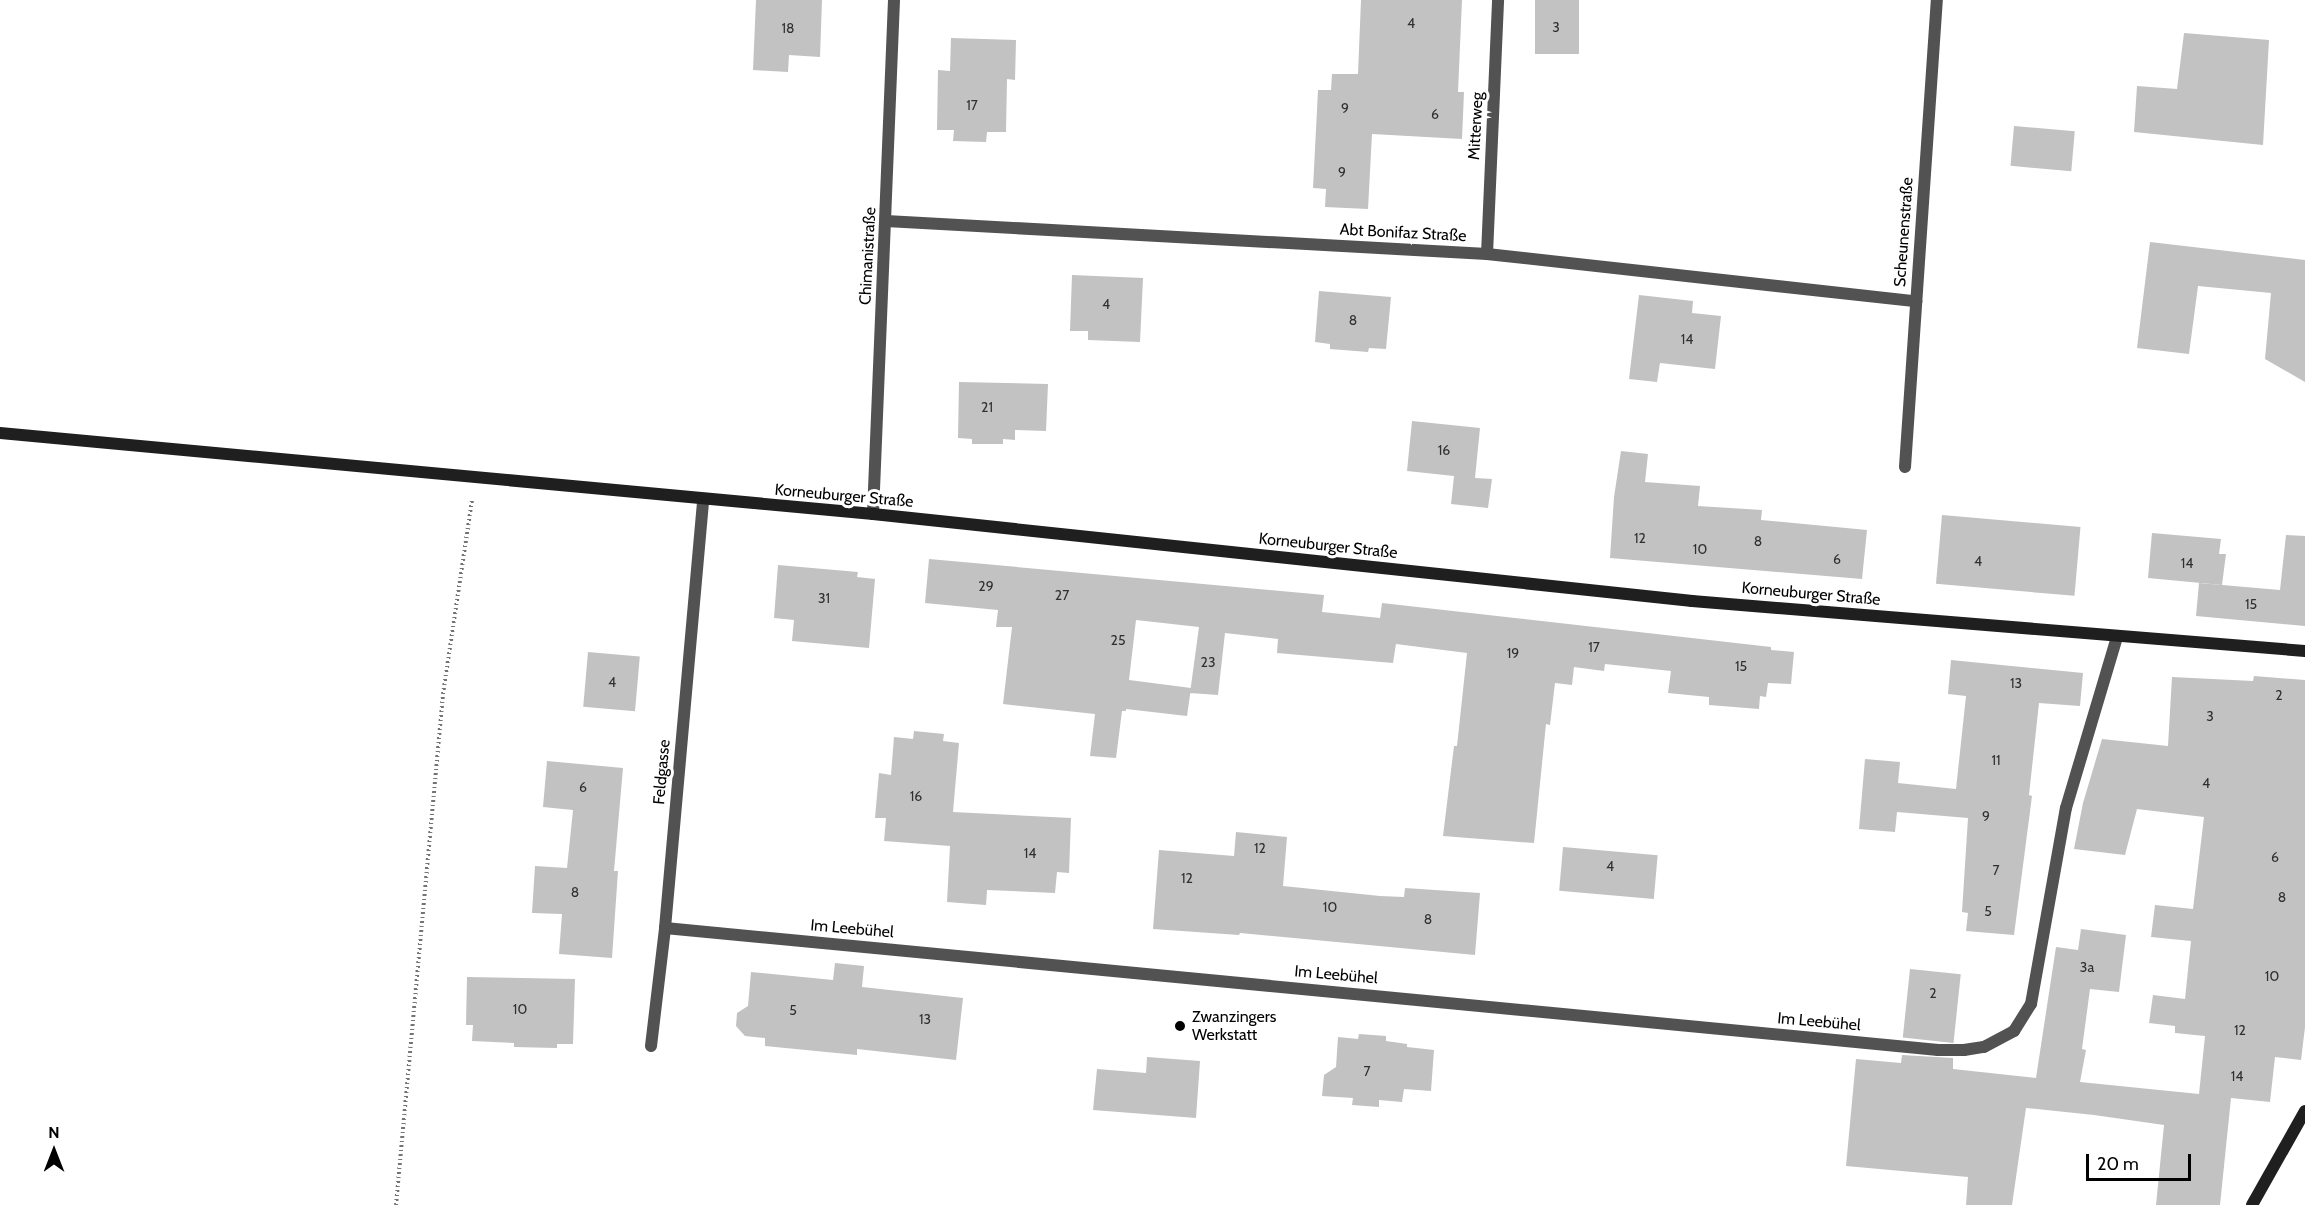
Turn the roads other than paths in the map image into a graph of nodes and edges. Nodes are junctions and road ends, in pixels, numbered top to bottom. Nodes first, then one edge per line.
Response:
1 (894, 0) edge
2 (1498, 0) edge
3 (1937, 0) edge
4 (886, 221) junction
5 (1487, 254) junction
6 (1916, 301) junction
7 (0, 432) edge
8 (1905, 467) dead end
9 (703, 500) junction
10 (873, 514) junction
11 (2117, 637) junction
12 (2305, 651) edge
13 (665, 928) junction
14 (651, 1046) dead end
15 (2305, 1111) edge
16 (2252, 1205) edge

1 - 4 street, Chimanistraße
2 - 5 street, Mitterweg
3 - 6 street, Scheunenstraße
4 - 5 street, Abt Bonifaz Straße
4 - 10 street, Chimanistraße
5 - 6 street, Abt Bonifaz Straße
6 - 8 street, Scheunenstraße
7 - 9 street, Korneuburger Straße
9 - 10 street, Korneuburger Straße
9 - 13 street, Feldgasse
10 - 11 street, Korneuburger Straße
11 - 12 street, Korneuburger Straße
11 - 13 street, Im Leebühel
13 - 14 street, Feldgasse
15 - 16 street

